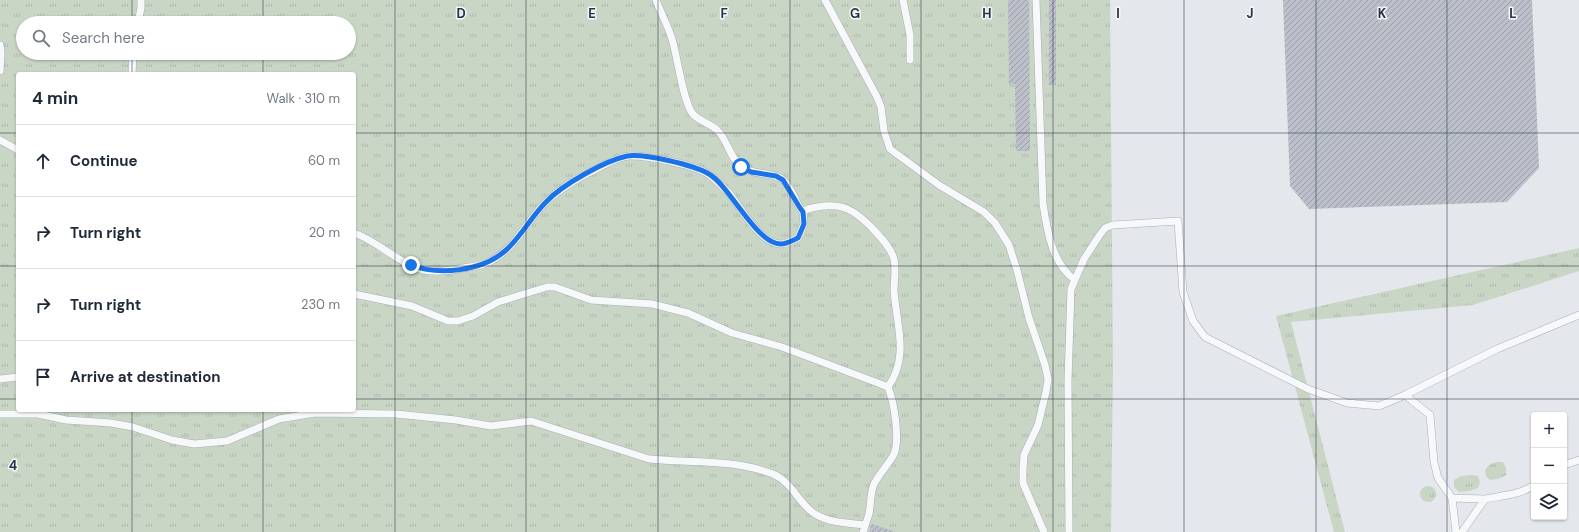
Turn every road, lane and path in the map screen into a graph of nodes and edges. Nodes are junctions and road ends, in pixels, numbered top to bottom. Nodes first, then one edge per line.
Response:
1 (141, 0) edge
2 (656, 0) edge
3 (825, 0) edge
4 (903, 0) edge
5 (1036, 0) edge
6 (139, 16) edge
7 (0, 45) edge
8 (133, 60) edge
9 (910, 60) dead end
10 (0, 71) edge
11 (132, 72) edge
12 (0, 140) edge
13 (16, 149) edge
14 (803, 212) junction
15 (356, 234) edge
16 (1075, 280) junction
17 (356, 294) edge
18 (1579, 315) edge
19 (16, 376) edge
20 (0, 379) edge
21 (888, 387) junction
22 (1405, 395) junction
23 (0, 414) edge
24 (1579, 460) edge
25 (1567, 464) edge
26 (1531, 487) edge
27 (1452, 498) junction
28 (1484, 499) junction
29 (864, 529) edge
30 (1044, 532) edge
31 (1069, 532) edge
32 (1456, 532) edge
33 (1462, 532) edge

1 - 6 lane
2 - 14 lane
3 - 30 lane
4 - 9 lane
5 - 16 lane
7 - 10 lane
8 - 11 lane
12 - 13 lane
14 - 15 lane
14 - 21 lane
16 - 22 lane
16 - 31 lane
17 - 21 lane
18 - 22 lane
19 - 20 lane
21 - 29 lane
22 - 27 lane
23 - 29 lane
24 - 25 lane
26 - 28 lane
27 - 28 lane
27 - 32 lane
28 - 33 lane

